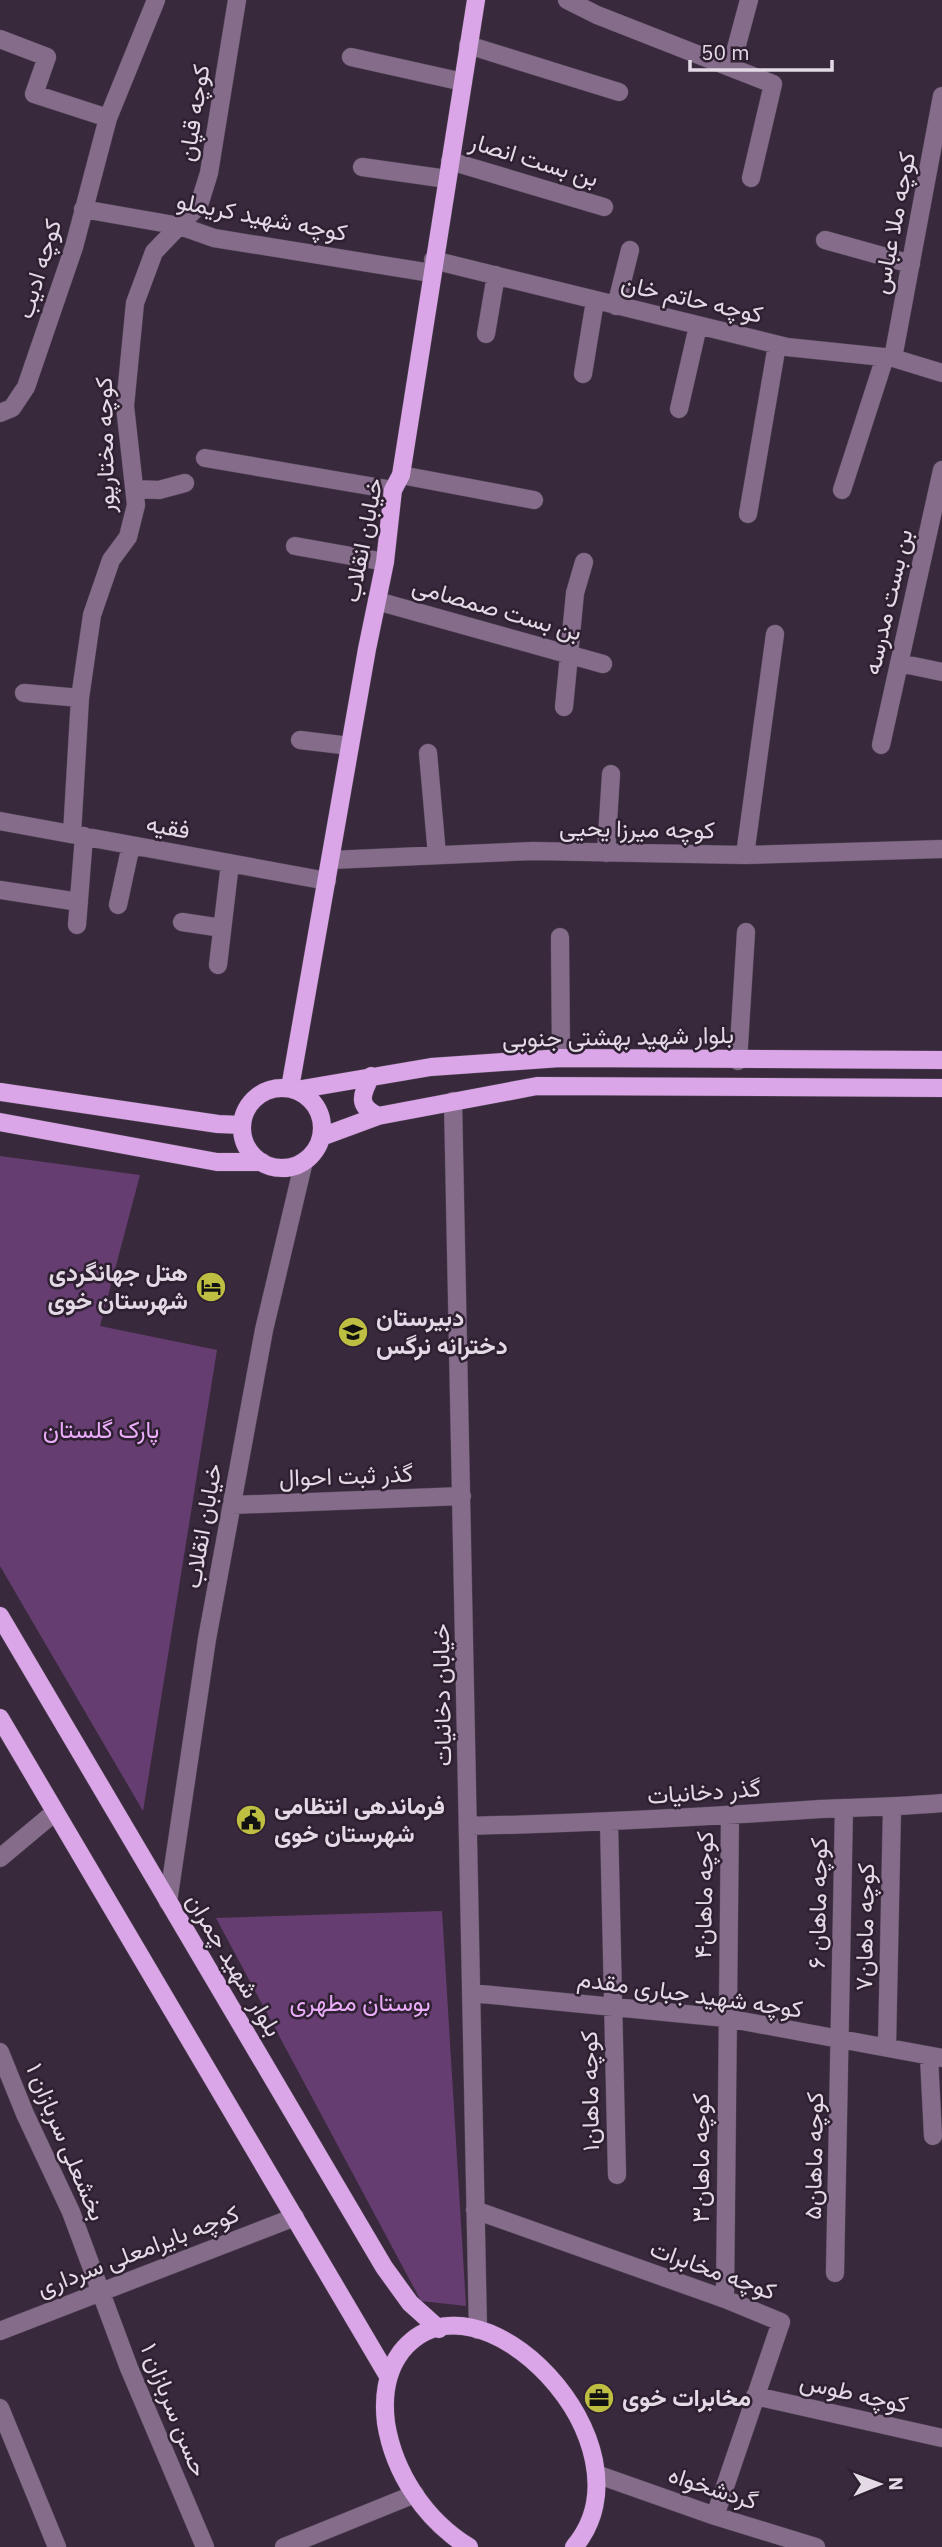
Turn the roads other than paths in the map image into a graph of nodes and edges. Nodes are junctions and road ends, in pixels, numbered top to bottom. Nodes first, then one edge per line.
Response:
1 (156, 0) edge
2 (237, 0) edge
3 (476, 0) edge
4 (567, 0) edge
5 (749, 0) edge
6 (600, 7) edge
7 (0, 40) edge
8 (468, 45) junction
9 (351, 57) dead end
10 (731, 67) junction
11 (463, 82) junction
12 (620, 92) dead end
13 (942, 96) edge
14 (108, 118) junction
15 (362, 167) dead end
16 (448, 170) junction
17 (751, 178) dead end
18 (604, 207) dead end
19 (83, 209) junction
20 (180, 226) junction
21 (825, 240) dead end
22 (630, 250) dead end
23 (911, 264) junction
24 (432, 266) junction
25 (496, 275) junction
26 (595, 301) junction
27 (616, 306) junction
28 (698, 326) junction
29 (486, 334) dead end
30 (777, 345) junction
31 (889, 357) junction
32 (942, 373) edge
33 (583, 374) dead end
34 (4, 409) edge
35 (679, 409) dead end
36 (205, 458) dead end
37 (942, 470) edge
38 (397, 482) junction
39 (185, 483) dead end
40 (135, 489) junction
41 (842, 490) dead end
42 (534, 500) dead end
43 (748, 514) dead end
44 (295, 546) dead end
45 (385, 562) junction
46 (584, 562) dead end
47 (377, 601) junction
48 (775, 634) dead end
49 (569, 654) junction
50 (899, 663) junction
51 (603, 664) dead end
52 (942, 672) edge
53 (24, 693) dead end
54 (80, 698) junction
55 (564, 707) dead end
56 (300, 740) dead end
57 (881, 745) dead end
58 (350, 746) junction
59 (428, 753) dead end
60 (611, 774) dead end
61 (0, 821) edge
62 (78, 835) junction
63 (131, 845) junction
64 (942, 849) edge
65 (606, 853) junction
66 (436, 855) junction
67 (745, 855) junction
68 (331, 860) junction
69 (230, 863) junction
70 (327, 881) junction
71 (0, 890) edge
72 (79, 902) junction
73 (118, 905) dead end
74 (182, 922) dead end
75 (77, 925) dead end
76 (222, 928) junction
77 (746, 932) dead end
78 (560, 937) dead end
79 (218, 965) dead end
80 (561, 1058) junction
81 (737, 1060) junction
82 (942, 1060) edge
83 (371, 1076) junction
84 (942, 1088) edge
85 (293, 1089) junction
86 (0, 1092) edge
87 (453, 1101) junction
88 (378, 1116) junction
89 (0, 1122) edge
90 (242, 1125) junction
91 (321, 1137) junction
92 (304, 1161) junction
93 (262, 1162) junction
94 (462, 1496) junction
95 (232, 1505) junction
96 (0, 1616) edge
97 (0, 1718) edge
98 (942, 1803) edge
99 (844, 1808) junction
100 (892, 1808) junction
101 (55, 1812) junction
102 (730, 1815) junction
103 (609, 1822) junction
104 (469, 1826) junction
105 (0, 1858) edge
106 (168, 1902) junction
107 (471, 1993) junction
108 (612, 2006) junction
109 (726, 2018) junction
110 (841, 2041) junction
111 (887, 2047) junction
112 (0, 2052) edge
113 (935, 2057) edge
114 (933, 2136) dead end
115 (617, 2175) dead end
116 (475, 2210) junction
117 (295, 2217) junction
118 (835, 2273) dead end
119 (101, 2292) junction
120 (725, 2299) junction
121 (439, 2329) junction
122 (478, 2330) junction
123 (0, 2331) edge
124 (388, 2376) junction
125 (755, 2396) junction
126 (0, 2408) edge
127 (942, 2438) edge
128 (596, 2474) junction
129 (415, 2494) junction
130 (715, 2516) junction
131 (582, 2543) edge
132 (57, 2547) edge
133 (205, 2547) edge
134 (284, 2547) edge
135 (469, 2547) edge
136 (816, 2547) edge

1 - 14 street, کوچه ادیب
2 - 20 street, کوچه قپان
3 - 8 main road, خیابان انقلاب
4 - 6 street
5 - 10 street
6 - 10 street
7 - 14 street
8 - 11 main road, خیابان انقلاب
8 - 12 street
9 - 11 street
10 - 17 street
11 - 16 main road, خیابان انقلاب
13 - 23 street, کوچه ملا عباس
14 - 19 street, کوچه ادیب
15 - 16 street, بن بست انصار
16 - 18 street, بن بست انصار
16 - 24 main road, خیابان انقلاب
19 - 20 street, کوچه شهید کریملو
19 - 34 street, کوچه ادیب
20 - 24 street, کوچه شهید کریملو
20 - 40 street, کوچه مختارپور
21 - 23 street
22 - 27 street
23 - 31 street, کوچه ملا عباس
24 - 25 street, کوچه حاتم خان
24 - 38 main road, خیابان انقلاب
25 - 26 street, کوچه حاتم خان
25 - 29 street
26 - 27 street, کوچه حاتم خان
26 - 33 street
27 - 28 street, کوچه حاتم خان
28 - 30 street, کوچه حاتم خان
28 - 35 street
30 - 31 street, کوچه حاتم خان
30 - 43 street
31 - 32 street, کوچه حاتم خان
31 - 41 street, کوچه ملا عباس
36 - 38 street
37 - 50 street, بن بست مدرسه
38 - 42 street
38 - 45 main road, خیابان انقلاب
39 - 40 street
40 - 54 street, کوچه مختارپور
44 - 45 street
45 - 47 main road, خیابان انقلاب
46 - 49 street
47 - 49 street, بن بست صمصامی
47 - 58 main road, خیابان انقلاب
48 - 67 street
49 - 51 street, بن بست صمصامی
49 - 55 street
50 - 52 street
50 - 57 street, بن بست مدرسه
53 - 54 street
54 - 62 street, کوچه مختارپور
56 - 58 street
58 - 68 main road, خیابان انقلاب
59 - 66 street
60 - 65 street
61 - 62 street, فقیه
62 - 63 street, فقیه
62 - 72 street, کوچه مختارپور
63 - 69 street, فقیه
63 - 73 street
64 - 67 street, کوچه میرزا یحیی
65 - 66 street, کوچه میرزا یحیی
65 - 67 street, کوچه میرزا یحیی
66 - 68 street, کوچه میرزا یحیی
68 - 70 main road, خیابان انقلاب
69 - 70 street, فقیه
69 - 76 street
70 - 85 main road, خیابان انقلاب
71 - 72 street
72 - 75 street, کوچه مختارپور
74 - 76 street
76 - 79 street
77 - 81 street
78 - 80 street
80 - 81 main road, بلوار شهید بهشتی جنوبی
80 - 83 main road, بلوار شهید بهشتی جنوبی
81 - 82 main road, بلوار شهید بهشتی جنوبی
83 - 85 main road, بلوار شهید بهشتی جنوبی
83 - 88 main road
84 - 87 main road, بلوار شهید بهشتی جنوبی
85 - 90 main road
85 - 91 main road
86 - 90 main road
87 - 88 main road, بلوار شهید بهشتی جنوبی
87 - 94 street, خیابان دخانیات
88 - 91 main road, بلوار شهید بهشتی جنوبی
89 - 93 main road
90 - 93 main road
91 - 92 main road
92 - 93 main road
92 - 95 street, خیابان انقلاب
94 - 95 street, گذر ثبت احوال
94 - 104 street, خیابان دخانیات
95 - 106 street, خیابان انقلاب
96 - 106 main road, بلوار شهید چمران
97 - 101 main road
98 - 100 street, گذر دخانیات
99 - 100 street, گذر دخانیات
99 - 102 street, گذر دخانیات
99 - 110 street, کوچه ماهان ۶
100 - 111 street, کوچه ماهان۷
101 - 105 street
101 - 117 main road
102 - 103 street, گذر دخانیات
102 - 109 street, کوچه ماهان۴
103 - 104 street, گذر دخانیات
103 - 108 street, کوچه ماهان۱
104 - 107 street, خیابان دخانیات
106 - 121 main road, بلوار شهید چمران
107 - 108 street, کوچه شهید جباری مقدم
107 - 116 street, خیابان دخانیات
108 - 109 street, کوچه شهید جباری مقدم
108 - 115 street, کوچه ماهان۱
109 - 110 street, کوچه شهید جباری مقدم
109 - 120 street, کوچه ماهان۳
110 - 111 street, کوچه شهید جباری مقدم
110 - 118 street, کوچه ماهان۵
111 - 113 street, کوچه شهید جباری مقدم
112 - 119 street, بخشعلی سربازان ۱
113 - 114 street
116 - 120 street, کوچه مخابرات
116 - 122 street, خیابان دخانیات
117 - 119 street, کوچه بایرامعلی سرداری
117 - 124 main road
119 - 123 street, کوچه بایرامعلی سرداری
119 - 133 street, حسن سربازان ۱
120 - 125 street, کوچه مخابرات
121 - 122 main road
121 - 124 main road
122 - 128 main road
124 - 129 main road
125 - 127 street, کوچه طوس
125 - 130 street, کوچه مخابرات
126 - 132 street
128 - 130 street, گردشخواه
128 - 131 main road
129 - 134 street
129 - 135 main road
130 - 136 street, گردشخواه

